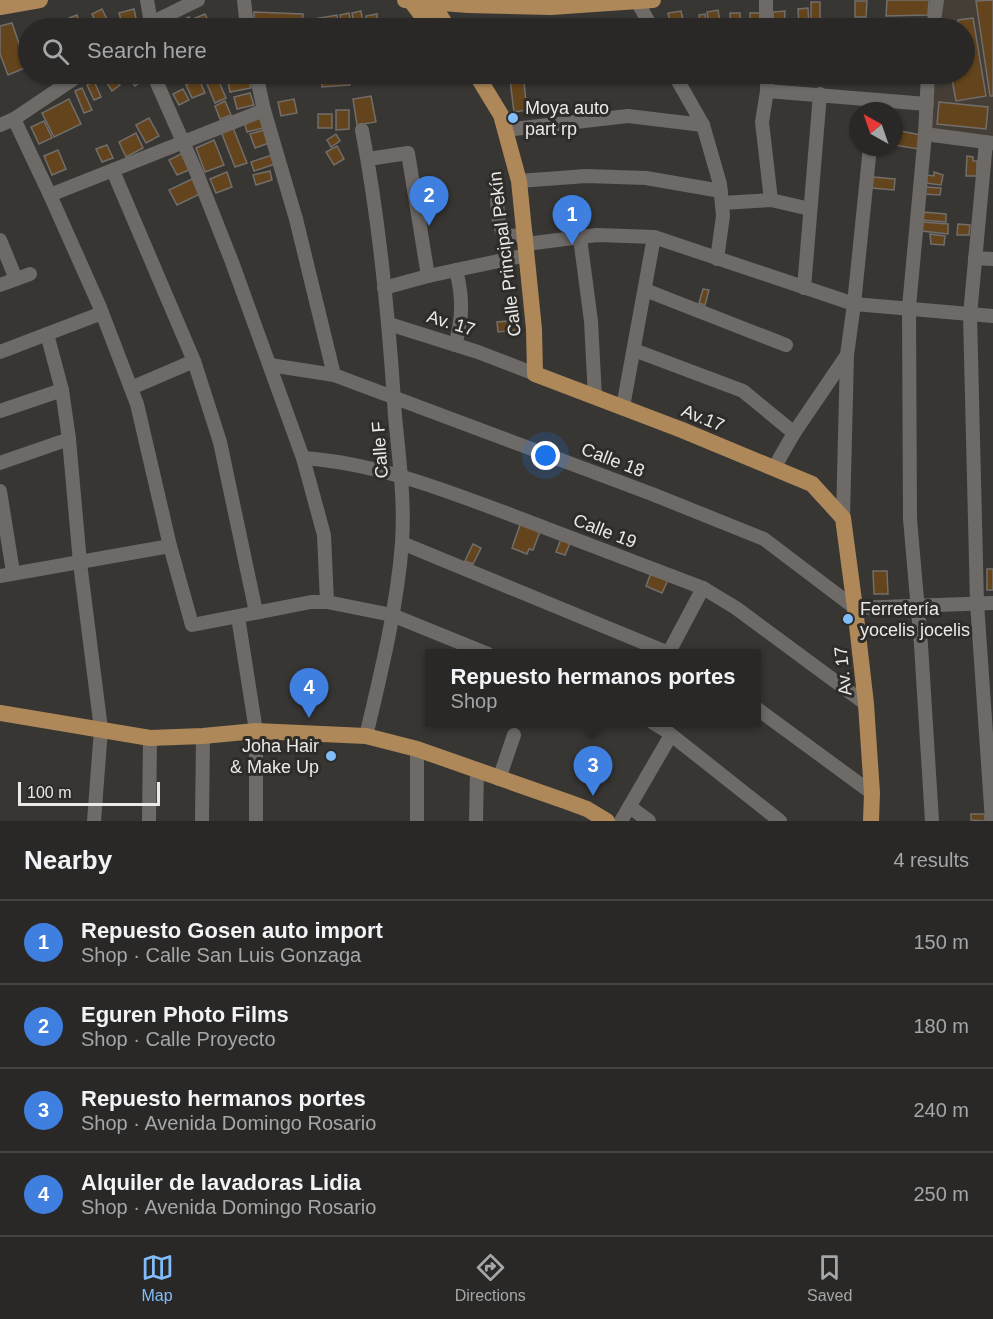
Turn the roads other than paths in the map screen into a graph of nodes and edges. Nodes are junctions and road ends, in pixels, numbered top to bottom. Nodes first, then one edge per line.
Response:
1 (40, 0) edge
2 (147, 0) edge
3 (198, 0) edge
4 (244, 0) edge
5 (405, 0) edge
6 (410, 0) edge
7 (647, 0) edge
8 (765, 0) edge
9 (937, 0) edge
10 (431, 1) edge
11 (7, 4) edge
12 (468, 5) junction
13 (148, 18) edge
14 (163, 18) edge
15 (245, 18) edge
16 (424, 18) edge
17 (443, 18) edge
18 (457, 18) edge
19 (650, 18) edge
20 (766, 18) edge
21 (934, 18) edge
22 (66, 84) edge
23 (157, 84) edge
24 (258, 84) edge
25 (470, 84) edge
26 (482, 84) edge
27 (680, 84) edge
28 (767, 84) edge
29 (928, 84) edge
30 (767, 92) junction
31 (820, 94) junction
32 (860, 102) edge
33 (903, 104) edge
34 (927, 104) junction
35 (264, 110) junction
36 (14, 119) junction
37 (0, 125) edge
38 (703, 125) junction
39 (362, 130) dead end
40 (505, 130) junction
41 (925, 134) junction
42 (183, 141) junction
43 (990, 143) edge
44 (869, 156) edge
45 (368, 159) junction
46 (113, 171) junction
47 (519, 181) junction
48 (497, 186) dead end
49 (50, 195) junction
50 (721, 197) junction
51 (771, 200) junction
52 (986, 206) edge
53 (810, 209) junction
54 (654, 237) junction
55 (580, 238) junction
56 (0, 240) edge
57 (526, 244) junction
58 (975, 258) junction
59 (717, 259) junction
60 (993, 259) edge
61 (456, 270) junction
62 (30, 274) dead end
63 (428, 276) junction
64 (16, 279) junction
65 (0, 285) edge
66 (384, 288) junction
67 (804, 288) junction
68 (645, 290) junction
69 (854, 304) junction
70 (909, 308) junction
71 (102, 313) junction
72 (970, 315) junction
73 (993, 316) edge
74 (389, 324) junction
75 (47, 334) junction
76 (455, 345) junction
77 (786, 345) dead end
78 (634, 350) junction
79 (0, 352) edge
80 (847, 355) junction
81 (194, 361) junction
82 (270, 365) junction
83 (535, 374) junction
84 (334, 375) junction
85 (131, 388) junction
86 (62, 390) junction
87 (595, 397) junction
88 (394, 399) junction
89 (622, 408) junction
90 (0, 411) edge
91 (794, 433) junction
92 (69, 439) junction
93 (303, 458) junction
94 (0, 463) edge
95 (774, 468) junction
96 (400, 476) junction
97 (0, 491) edge
98 (843, 518) junction
99 (402, 543) junction
100 (170, 546) junction
101 (80, 562) junction
102 (7, 574) edge
103 (703, 588) junction
104 (327, 603) junction
105 (977, 603) junction
106 (993, 603) edge
107 (918, 605) junction
108 (855, 608) junction
109 (256, 612) junction
110 (392, 615) junction
111 (238, 617) junction
112 (476, 649) edge
113 (660, 649) edge
114 (672, 649) edge
115 (866, 704) junction
116 (761, 712) edge
117 (0, 713) edge
118 (658, 727) edge
119 (101, 729) junction
120 (256, 731) junction
121 (514, 735) dead end
122 (671, 735) junction
123 (203, 736) junction
124 (366, 736) junction
125 (150, 738) junction
126 (417, 749) junction
127 (477, 770) junction
128 (499, 779) junction
129 (872, 793) junction
130 (630, 807) junction
131 (94, 821) edge
132 (149, 821) edge
133 (202, 821) edge
134 (256, 821) edge
135 (417, 821) edge
136 (476, 821) edge
137 (608, 821) edge
138 (621, 821) edge
139 (649, 821) edge
140 (780, 821) edge
141 (871, 821) edge
142 (932, 821) edge
143 (992, 821) edge

1 - 11 main road
2 - 13 street
3 - 14 street
4 - 15 street
5 - 6 main road
6 - 10 main road
6 - 16 main road
7 - 12 main road
7 - 19 street
8 - 20 street
9 - 21 street
10 - 12 main road
10 - 17 main road
12 - 18 main road
22 - 36 street
23 - 42 street
24 - 35 street
25 - 40 main road, Calle Principal Pekín
26 - 40 main road, Calle Principal Pekín
27 - 38 street
28 - 30 street
29 - 34 street
30 - 31 street
30 - 51 street
31 - 32 street
31 - 53 street
33 - 34 street
34 - 41 street
35 - 42 street
35 - 84 street
36 - 37 street
36 - 49 street
38 - 40 street
38 - 50 street
39 - 45 street, Calle F
40 - 47 main road, Calle Principal Pekín
41 - 43 street
41 - 70 street
42 - 46 street
42 - 82 street
43 - 52 street
44 - 69 street
45 - 63 street
45 - 66 street, Calle F
46 - 49 street
46 - 81 street
47 - 50 street
47 - 57 main road, Calle Principal Pekín
48 - 57 street
49 - 71 street
50 - 51 street
50 - 59 street
51 - 53 street
52 - 58 street
53 - 67 street
54 - 55 street
54 - 59 street
54 - 68 street
55 - 57 street
55 - 87 street
56 - 64 street
57 - 61 street
57 - 83 main road, Calle Principal Pekín
58 - 60 street
58 - 72 street
59 - 67 street
61 - 63 street
61 - 76 street
62 - 64 street
63 - 66 street
64 - 65 street
66 - 74 street, Calle F
67 - 69 street
68 - 77 street
68 - 78 street
69 - 70 street
69 - 80 street
70 - 72 street
70 - 107 street
71 - 75 street
71 - 85 street
72 - 73 street
72 - 105 street
74 - 76 street, Av. 17
74 - 88 street, Calle F
75 - 79 street
75 - 86 street
76 - 83 street, Av. 17
78 - 89 street
78 - 91 street
80 - 91 street
80 - 98 street
81 - 85 street
81 - 109 street
82 - 84 street, Calle 18
82 - 93 street
83 - 87 main road, Av.17
84 - 88 street, Calle 18
85 - 100 street
86 - 90 street
86 - 92 street
87 - 89 main road, Av.17
88 - 96 street, Calle F
88 - 108 street, Calle 18
89 - 95 main road, Av.17
91 - 95 street
92 - 94 street
92 - 101 street
93 - 96 street, Calle 19
93 - 104 street
95 - 98 main road, Av.17
96 - 99 street, Calle F
96 - 103 street, Calle 19
97 - 102 street
98 - 108 main road, Av. 17
99 - 110 street, Calle F
99 - 113 street
100 - 101 street
100 - 111 street
101 - 102 street
101 - 119 street
103 - 114 street
103 - 115 street, Calle 19
104 - 109 street
104 - 110 street
105 - 106 street
105 - 107 street
105 - 143 street
107 - 108 street
107 - 142 street
108 - 115 main road, Av. 17
109 - 111 street
110 - 112 street
110 - 124 street, Calle F
111 - 120 street
115 - 129 main road, Av. 17
116 - 129 street
117 - 119 main road
118 - 122 street
119 - 125 main road
119 - 131 street
120 - 123 main road
120 - 124 main road
120 - 134 street
121 - 128 street
122 - 130 street
122 - 140 street
123 - 125 main road
123 - 133 street
124 - 126 main road
125 - 132 street
126 - 127 main road
126 - 135 street
127 - 128 main road
127 - 136 street
128 - 137 main road
129 - 141 main road, Av. 17
130 - 138 street
130 - 139 street

